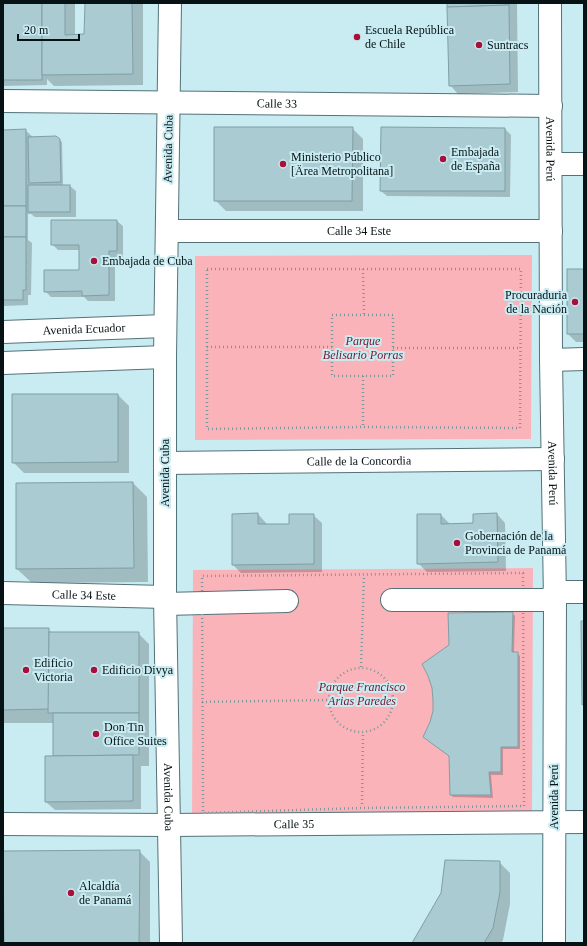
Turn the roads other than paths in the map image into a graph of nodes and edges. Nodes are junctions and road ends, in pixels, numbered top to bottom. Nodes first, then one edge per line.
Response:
1 (170, 3) edge
2 (550, 3) edge
3 (3, 101) edge
4 (169, 102) junction
5 (551, 106) junction
6 (551, 164) junction
7 (584, 164) edge
8 (167, 231) junction
9 (551, 231) junction
10 (166, 326) junction
11 (3, 332) edge
12 (165, 357) junction
13 (584, 359) edge
14 (551, 360) junction
15 (3, 362) edge
16 (552, 459) junction
17 (165, 463) junction
18 (584, 592) edge
19 (3, 593) edge
20 (555, 596) junction
21 (165, 600) junction
22 (392, 600) dead end
23 (287, 601) dead end
24 (554, 822) junction
25 (584, 822) edge
26 (3, 824) edge
27 (169, 825) junction
28 (170, 943) edge
29 (554, 943) edge

1 - 4 street, Avenida Cuba
2 - 5 street, Avenida Perú
3 - 4 street, Calle 33
4 - 5 street, Calle 33
4 - 8 street, Avenida Cuba
5 - 6 street, Avenida Perú
6 - 7 street
6 - 9 street, Avenida Perú
8 - 9 street, Calle 34 Este
8 - 10 street, Avenida Cuba
9 - 14 street, Avenida Perú
10 - 11 street, Avenida Ecuador
10 - 12 street, Avenida Cuba
12 - 15 street
12 - 17 street, Avenida Cuba
13 - 14 street
14 - 16 street, Avenida Perú
16 - 17 street, Calle de la Concordia
16 - 20 street, Avenida Perú
17 - 21 street, Avenida Cuba
18 - 20 street
19 - 21 street, Calle 34 Este
20 - 22 street
20 - 24 street, Avenida Perú
21 - 23 street, Calle 34 Este
21 - 27 street, Avenida Cuba
24 - 25 street, Calle 35
24 - 27 street, Calle 35
24 - 29 street, Avenida Perú
26 - 27 street, Calle 35
27 - 28 street, Avenida Cuba

